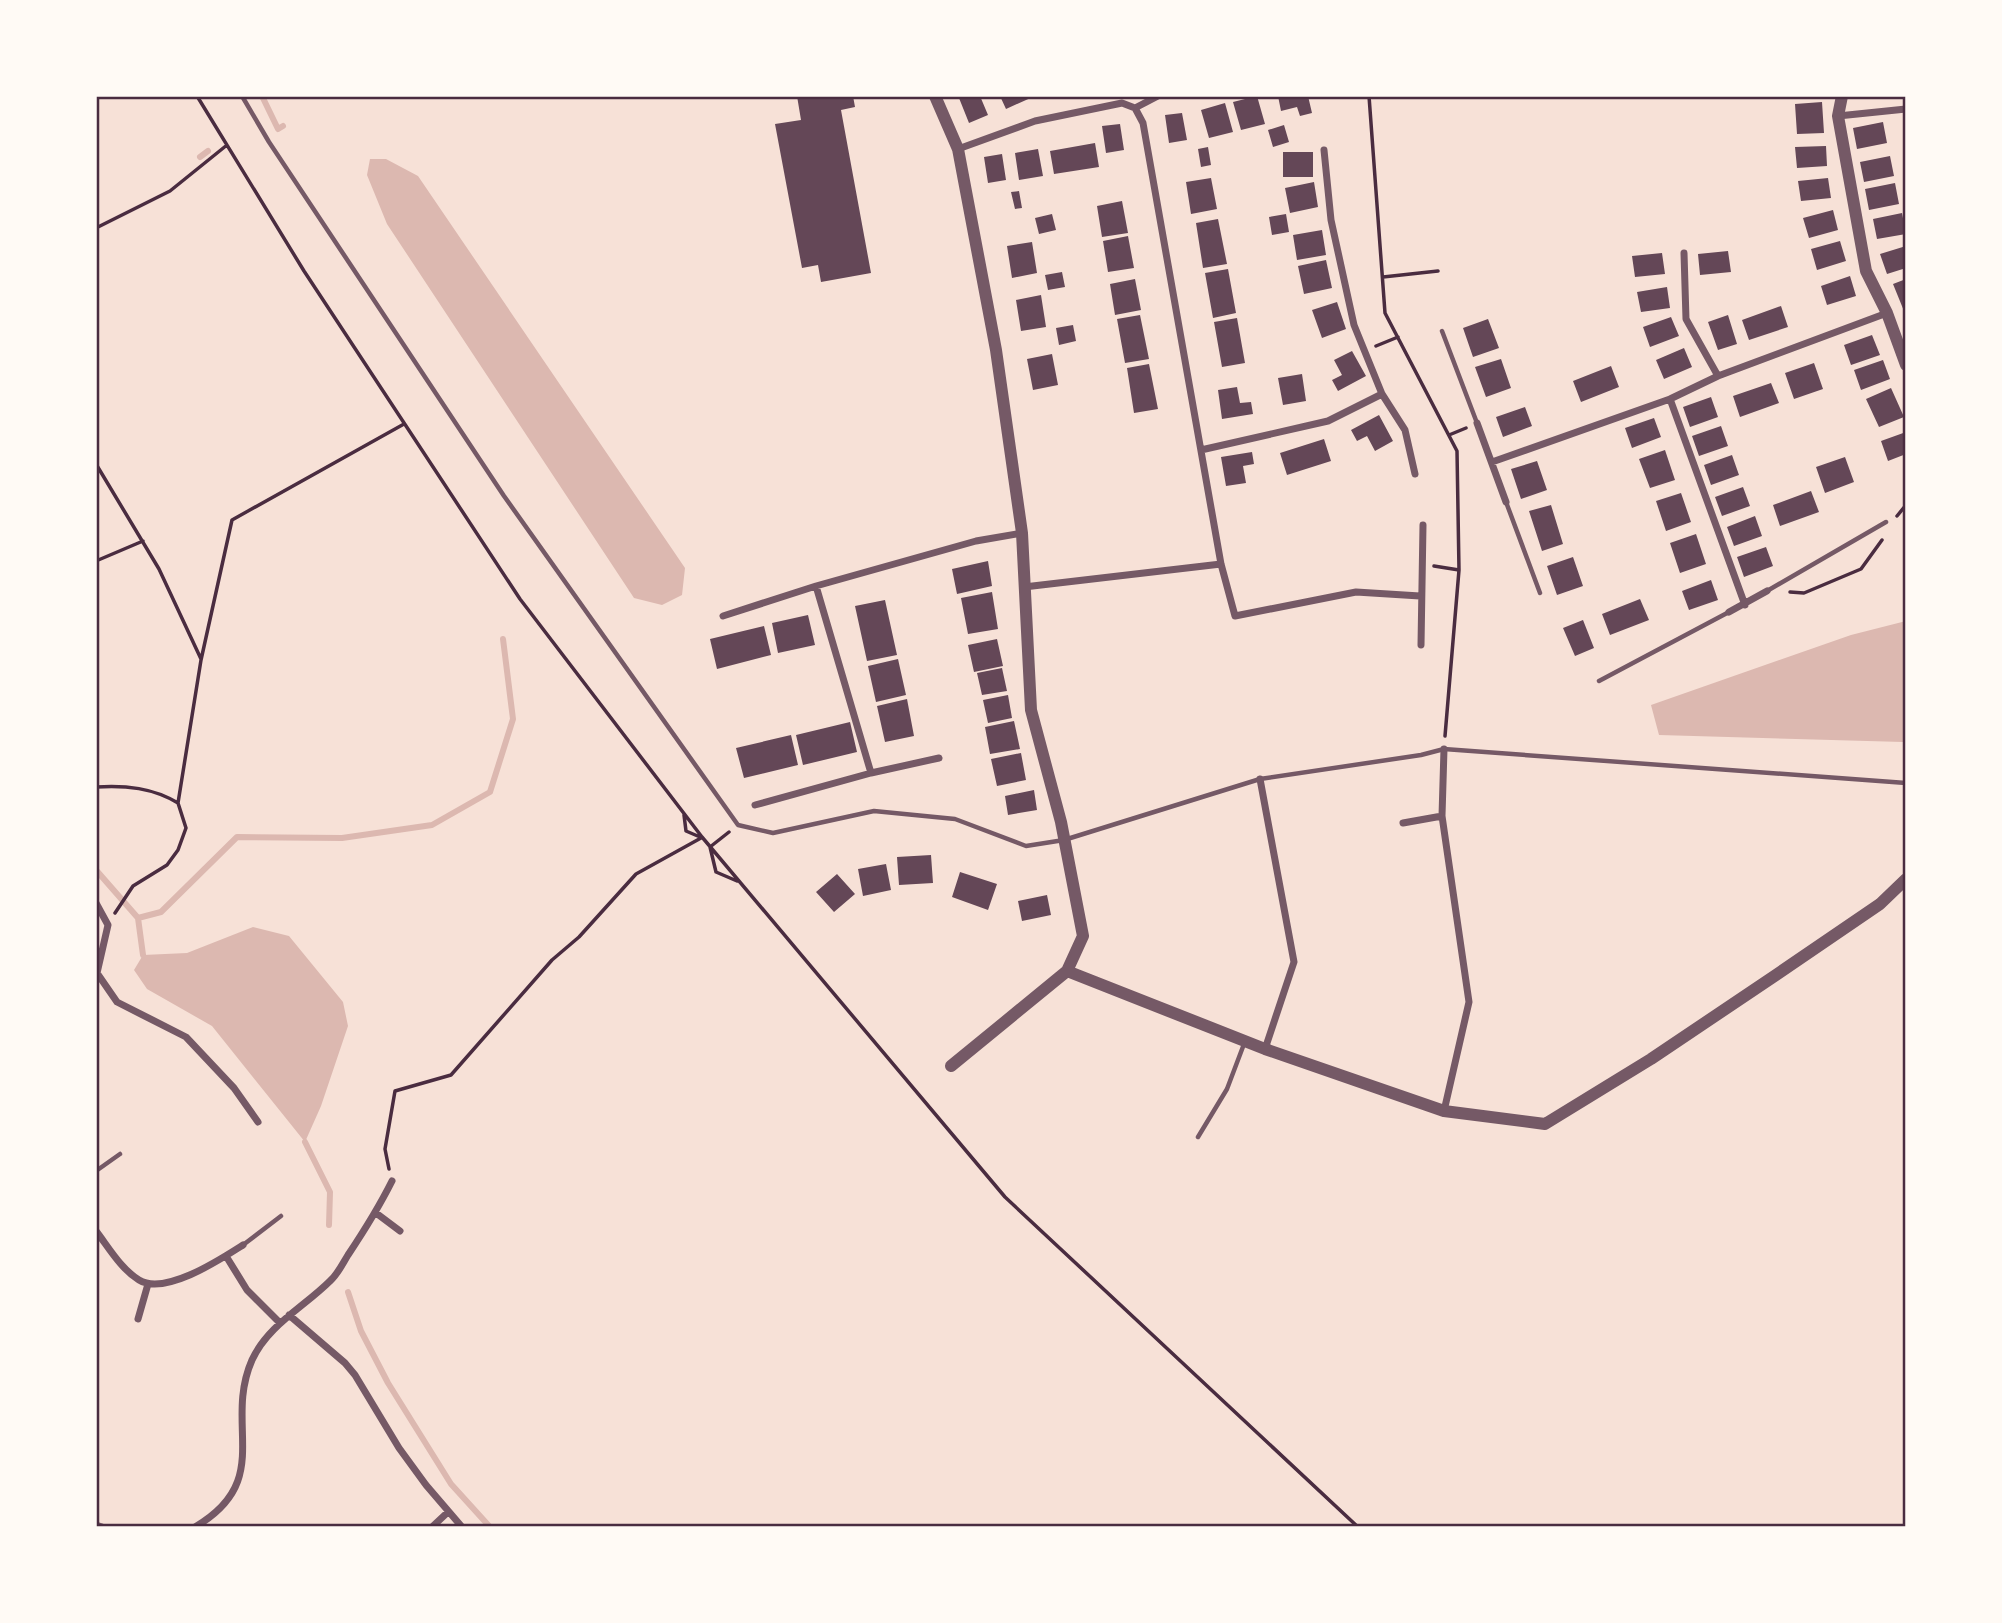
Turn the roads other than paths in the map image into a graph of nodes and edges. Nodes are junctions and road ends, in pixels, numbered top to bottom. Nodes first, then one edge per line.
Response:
1 (242, 96) edge
2 (935, 96) edge
3 (1158, 96) edge
4 (1842, 96) edge
5 (1135, 108) junction
6 (1906, 109) edge
7 (1838, 116) junction
8 (958, 149) junction
9 (1324, 150) dead end
10 (1684, 253) dead end
11 (1886, 313) junction
12 (1442, 331) dead end
13 (1906, 365) edge
14 (1718, 376) junction
15 (1381, 394) junction
16 (1670, 399) junction
17 (1477, 423) joint
18 (1201, 450) junction
19 (1492, 461) junction
20 (1415, 474) dead end
21 (1506, 502) joint
22 (1886, 522) dead end
23 (1423, 525) dead end
24 (1022, 533) junction
25 (1221, 564) junction
26 (816, 586) junction
27 (1024, 587) junction
28 (1767, 591) joint
29 (1540, 593) dead end
30 (1420, 596) junction
31 (1745, 605) junction
32 (1729, 612) joint
33 (723, 616) dead end
34 (1421, 645) dead end
35 (1599, 681) dead end
36 (1444, 749) junction
37 (939, 758) dead end
38 (871, 773) junction
39 (1260, 779) junction
40 (1906, 783) edge
41 (755, 805) dead end
42 (1442, 816) junction
43 (1403, 823) dead end
44 (1064, 840) junction
45 (1906, 879) edge
46 (96, 903) edge
47 (1067, 971) junction
48 (97, 973) edge
49 (1245, 1041) junction
50 (1265, 1049) junction
51 (951, 1066) dead end
52 (1444, 1111) junction
53 (258, 1122) dead end
54 (1198, 1137) dead end
55 (120, 1153) dead end
56 (96, 1171) edge
57 (392, 1181) road end
58 (376, 1213) junction
59 (281, 1216) dead end
60 (96, 1231) edge
61 (400, 1231) dead end
62 (243, 1245) joint
63 (226, 1256) junction
64 (148, 1284) junction
65 (289, 1315) junction
66 (138, 1319) dead end
67 (280, 1324) junction
68 (448, 1512) junction
69 (96, 1525) edge
70 (102, 1527) edge
71 (195, 1527) edge
72 (432, 1527) edge
73 (462, 1527) edge

1 - 44 lane
2 - 8 street
3 - 5 street
4 - 7 street
5 - 8 street
5 - 18 street
6 - 7 street
7 - 11 street
8 - 24 street
9 - 15 street
10 - 14 street
11 - 13 street
11 - 14 street
12 - 17 lane
14 - 16 street
15 - 18 street
15 - 20 street
16 - 19 street
16 - 31 street
17 - 19 street
18 - 25 street
19 - 21 street
21 - 29 lane
22 - 28 lane
23 - 30 street
24 - 26 street
24 - 27 street
25 - 27 street
25 - 30 street
26 - 33 street
26 - 38 street
27 - 44 street
28 - 31 street
30 - 34 street
31 - 32 street
32 - 35 lane
36 - 39 lane
36 - 40 lane
36 - 42 street
37 - 38 street
38 - 41 street
39 - 44 lane
39 - 50 street
42 - 43 street
42 - 52 street
44 - 47 street
45 - 52 street
46 - 48 street
47 - 49 street
47 - 51 street
48 - 53 street
49 - 50 street
49 - 54 lane
50 - 52 street
55 - 56 lane
57 - 58 street
58 - 61 street
58 - 65 street
59 - 62 lane
60 - 64 street
62 - 63 street
63 - 64 street
63 - 67 street
64 - 66 street
65 - 67 street
65 - 68 street
67 - 71 street
68 - 72 street
68 - 73 street
69 - 70 street

